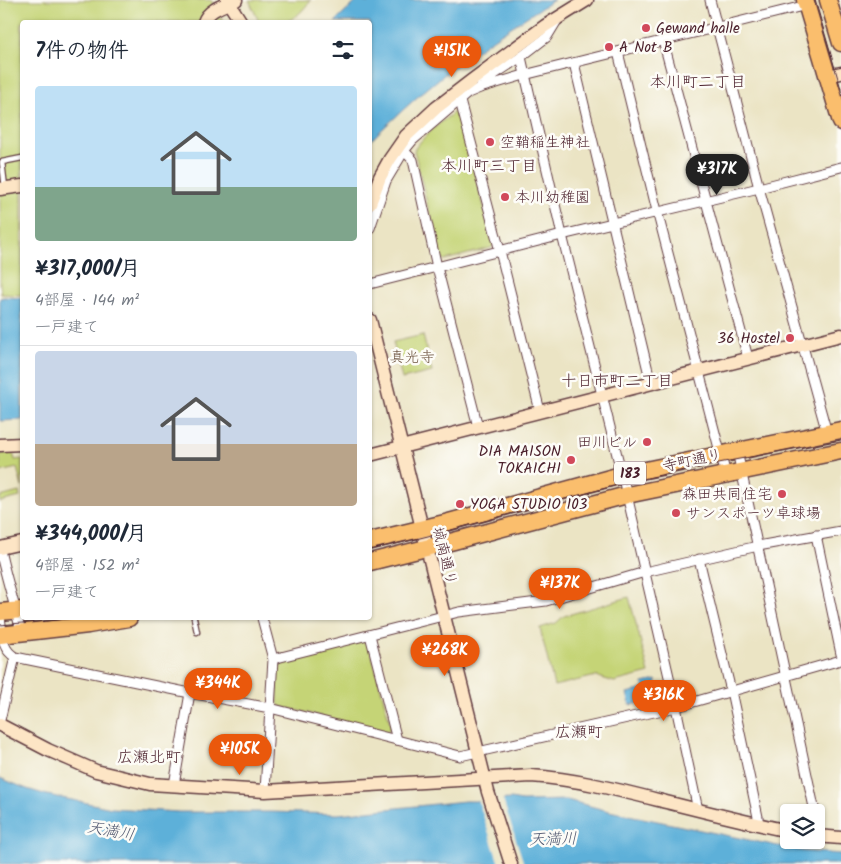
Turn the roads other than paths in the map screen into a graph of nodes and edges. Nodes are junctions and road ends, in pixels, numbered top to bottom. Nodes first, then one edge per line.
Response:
1 (587, 0) edge
2 (710, 0) edge
3 (828, 0) edge
4 (232, 1) edge
5 (806, 2) edge
6 (559, 17) junction
7 (204, 20) edge
8 (240, 20) edge
9 (717, 26) junction
10 (663, 40) junction
11 (841, 43) edge
12 (618, 52) junction
13 (521, 57) junction
14 (574, 63) junction
15 (834, 74) edge
16 (524, 75) junction
17 (471, 81) junction
18 (460, 101) junction
19 (841, 122) edge
20 (404, 151) junction
21 (20, 158) edge
22 (841, 167) edge
23 (20, 186) edge
24 (759, 188) junction
25 (3, 189) edge
26 (372, 198) edge
27 (706, 201) junction
28 (657, 211) junction
29 (372, 222) edge
30 (613, 222) junction
31 (562, 235) junction
32 (500, 251) junction
33 (437, 267) junction
34 (372, 283) edge
35 (372, 328) edge
36 (841, 335) edge
37 (802, 344) junction
38 (748, 358) junction
39 (699, 371) junction
40 (651, 383) junction
41 (603, 395) junction
42 (540, 411) junction
43 (478, 427) junction
44 (834, 431) edge
45 (20, 444) edge
46 (0, 445) edge
47 (402, 446) junction
48 (841, 451) edge
49 (729, 453) junction
50 (372, 454) edge
51 (734, 473) junction
52 (621, 475) junction
53 (627, 495) junction
54 (422, 529) junction
55 (841, 531) edge
56 (816, 536) junction
57 (372, 541) edge
58 (20, 543) edge
59 (758, 546) junction
60 (427, 548) junction
61 (0, 549) edge
62 (699, 559) junction
63 (372, 562) edge
64 (645, 572) junction
65 (20, 610) edge
66 (0, 612) edge
67 (0, 616) edge
68 (443, 616) junction
69 (20, 620) edge
70 (117, 620) edge
71 (194, 620) edge
72 (263, 620) edge
73 (21, 632) junction
74 (197, 632) dead end
75 (1, 635) edge
76 (370, 635) junction
77 (841, 654) edge
78 (15, 658) junction
79 (273, 659) junction
80 (841, 660) edge
81 (785, 676) junction
82 (730, 691) junction
83 (190, 693) junction
84 (270, 708) junction
85 (676, 708) junction
86 (0, 720) edge
87 (0, 725) edge
88 (397, 740) junction
89 (478, 752) junction
90 (485, 778) junction
91 (174, 785) junction
92 (265, 791) junction
93 (813, 804) edge
94 (698, 810) junction
95 (758, 824) junction
96 (780, 829) edge
97 (825, 837) edge
98 (841, 838) edge
99 (511, 864) edge

1 - 6 street
2 - 9 street
3 - 11 highway
4 - 7 street
4 - 8 street
5 - 9 street
5 - 15 highway
6 - 13 street
6 - 17 street
9 - 10 street
9 - 24 street
10 - 12 street
10 - 27 street
12 - 14 street
12 - 28 street
13 - 16 street
13 - 17 street
14 - 16 street
14 - 30 street
15 - 19 highway
16 - 18 street
16 - 31 street
17 - 26 street
18 - 20 street
18 - 32 street
20 - 29 street
20 - 33 street
21 - 25 lane
22 - 24 street
23 - 25 street
24 - 27 street
24 - 37 street
27 - 28 street
27 - 38 street
28 - 30 street
28 - 39 street
30 - 31 street
30 - 40 street
31 - 32 street
31 - 41 street
32 - 33 street
32 - 42 street
33 - 34 street
33 - 43 street
35 - 47 street, 城南通り
36 - 37 street
37 - 38 street
37 - 44 street
38 - 39 street
39 - 40 street
39 - 49 street
40 - 41 street
41 - 42 street
41 - 52 street
42 - 43 street
43 - 47 street
44 - 49 highway, 寺町通り / 183
45 - 46 street
47 - 50 street
47 - 54 street, 城南通り
48 - 51 highway, 寺町通り / 183
49 - 51 street
49 - 51 street
49 - 52 highway, 寺町通り / 183
51 - 53 highway, 寺町通り / 183
51 - 59 street
52 - 53 street
52 - 54 highway, 寺町通り / 183
53 - 60 highway, 寺町通り / 183
53 - 64 street
54 - 57 highway, 寺町通り / 183
54 - 60 street, 城南通り
55 - 56 street
56 - 59 street
56 - 77 street
58 - 61 street
59 - 62 street
59 - 81 street
60 - 63 highway, 寺町通り / 183
60 - 68 street, 城南通り
61 - 65 street
62 - 64 street
62 - 82 street
64 - 68 street
64 - 85 street
65 - 66 highway
67 - 75 street
68 - 76 street
68 - 89 street, 城南通り
69 - 73 street
70 - 73 highway
71 - 74 lane
72 - 79 street
73 - 75 highway
75 - 78 street
76 - 79 street
76 - 88 street
78 - 83 street
78 - 86 street
79 - 84 street
80 - 81 street
81 - 82 street
81 - 93 street
82 - 85 street
82 - 95 street
83 - 84 street
83 - 91 street
84 - 88 street
84 - 92 street
85 - 89 street
85 - 94 street
87 - 91 street
88 - 89 street
89 - 90 street, 城南通り
90 - 92 street
90 - 94 street
90 - 99 street, 城南通り
91 - 92 street
94 - 95 street
95 - 96 street
97 - 98 street

